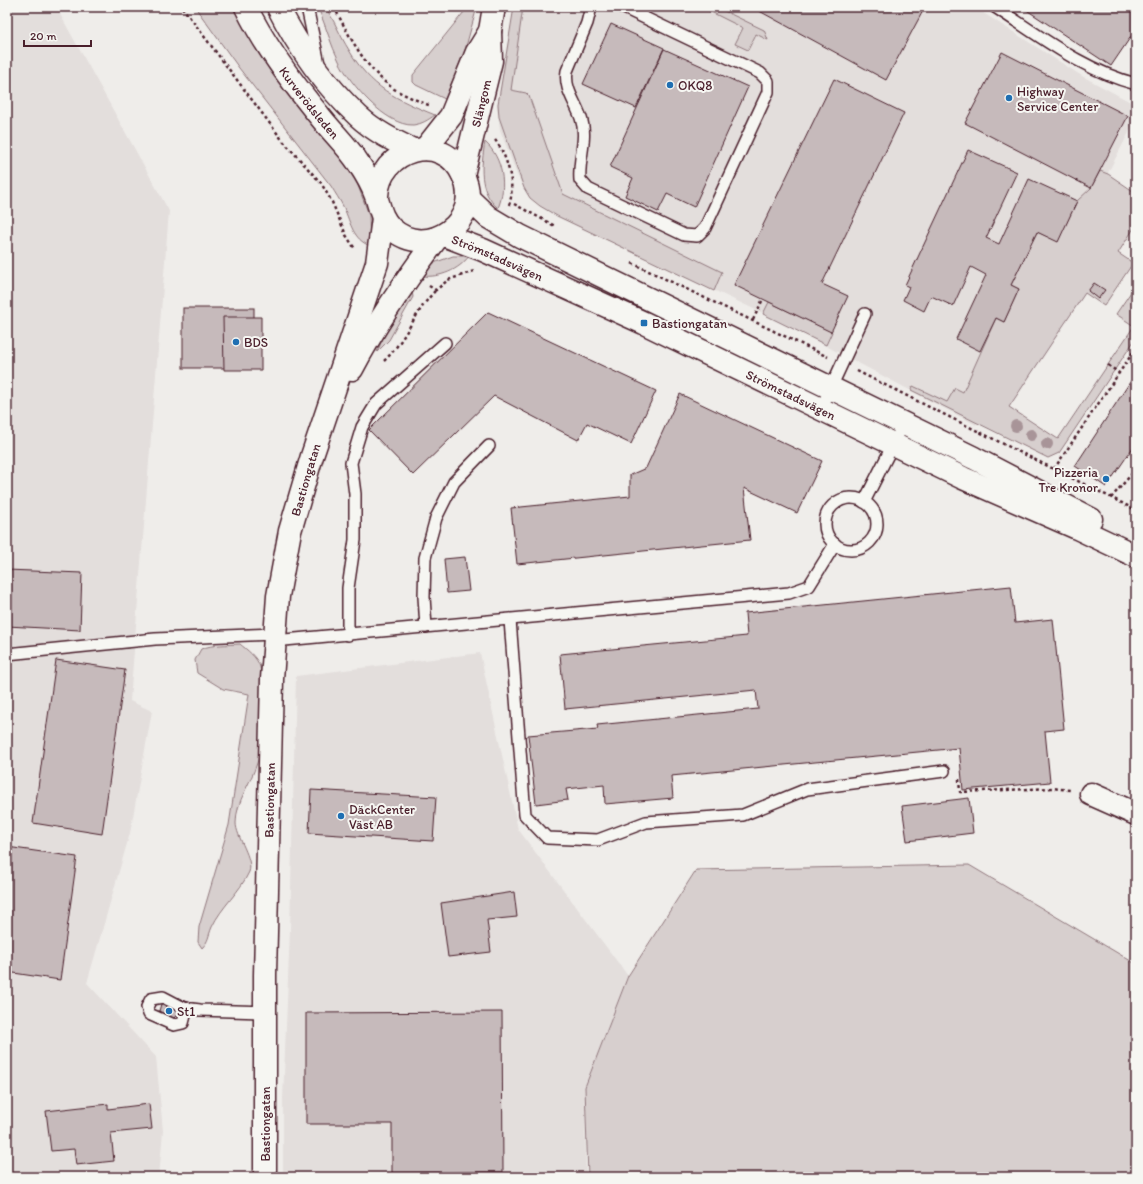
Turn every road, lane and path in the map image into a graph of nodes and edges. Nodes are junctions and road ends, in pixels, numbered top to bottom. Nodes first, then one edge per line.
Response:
1 (182, 7) edge
2 (246, 7) edge
3 (278, 7) edge
4 (307, 7) edge
5 (494, 7) edge
6 (591, 7) edge
7 (622, 7) edge
8 (995, 7) edge
9 (490, 31) junction
10 (322, 76) junction
11 (1136, 84) edge
12 (419, 150) junction
13 (463, 175) junction
14 (377, 196) junction
15 (468, 198) junction
16 (510, 202) dead end
17 (383, 218) junction
18 (557, 227) dead end
19 (441, 237) junction
20 (626, 261) dead end
21 (378, 263) junction
22 (476, 270) dead end
23 (408, 276) junction
24 (763, 299) dead end
25 (866, 314) dead end
26 (753, 320) junction
27 (445, 343) dead end
28 (1136, 348) edge
29 (841, 364) junction
30 (1108, 365) dead end
31 (1119, 373) junction
32 (831, 387) junction
33 (821, 409) junction
34 (904, 423) junction
35 (322, 429) junction
36 (894, 444) junction
37 (489, 446) dead end
38 (1136, 469) edge
39 (1054, 470) junction
40 (1111, 498) junction
41 (864, 502) junction
42 (1136, 510) edge
43 (1136, 540) edge
44 (835, 544) junction
45 (1136, 556) edge
46 (510, 620) junction
47 (426, 627) junction
48 (348, 635) junction
49 (275, 637) junction
50 (7, 654) edge
51 (944, 771) joint
52 (1091, 794) joint
53 (1136, 814) edge
54 (187, 1008) dead end
55 (265, 1012) junction
56 (265, 1177) edge

1 - 21 path
2 - 14 main road, Kurverödsleden
3 - 10 main road, Kurverödsleden
4 - 10 lane
5 - 9 main road, Slängom
6 - 7 lane
8 - 11 lane
9 - 12 main road, Slängom
9 - 13 main road, Slängom
10 - 12 main road, Kurverödsleden
12 - 13 main road, Kurverödsleden
12 - 14 main road, Kurverödsleden
13 - 15 main road, Kurverödsleden
14 - 17 main road, Kurverödsleden
15 - 19 main road, Kurverödsleden
15 - 32 main road, Strömstadsvägen
16 - 18 path
17 - 19 main road, Kurverödsleden
17 - 21 main road, Bastiongatan
19 - 23 main road, Bastiongatan
19 - 33 main road, Strömstadsvägen
20 - 26 path
21 - 35 main road, Bastiongatan
22 - 23 path
23 - 35 main road, Bastiongatan
24 - 26 path
25 - 29 lane
26 - 29 path
27 - 48 lane
28 - 31 path
29 - 32 lane
29 - 39 path
30 - 31 path
31 - 39 path
32 - 33 lane
32 - 34 main road, Strömstadsvägen
33 - 36 main road, Strömstadsvägen
34 - 36 lane
34 - 43 main road, Strömstadsvägen
35 - 49 main road, Bastiongatan
36 - 41 lane
36 - 45 main road, Strömstadsvägen
37 - 47 lane
38 - 40 path
39 - 40 path
40 - 42 path
41 - 44 lane
41 - 44 lane
44 - 46 lane
46 - 47 lane
46 - 51 lane
47 - 48 lane
48 - 49 lane
49 - 50 lane
49 - 55 main road, Bastiongatan
51 - 52 path
52 - 53 main road
54 - 55 lane
55 - 56 main road, Bastiongatan

